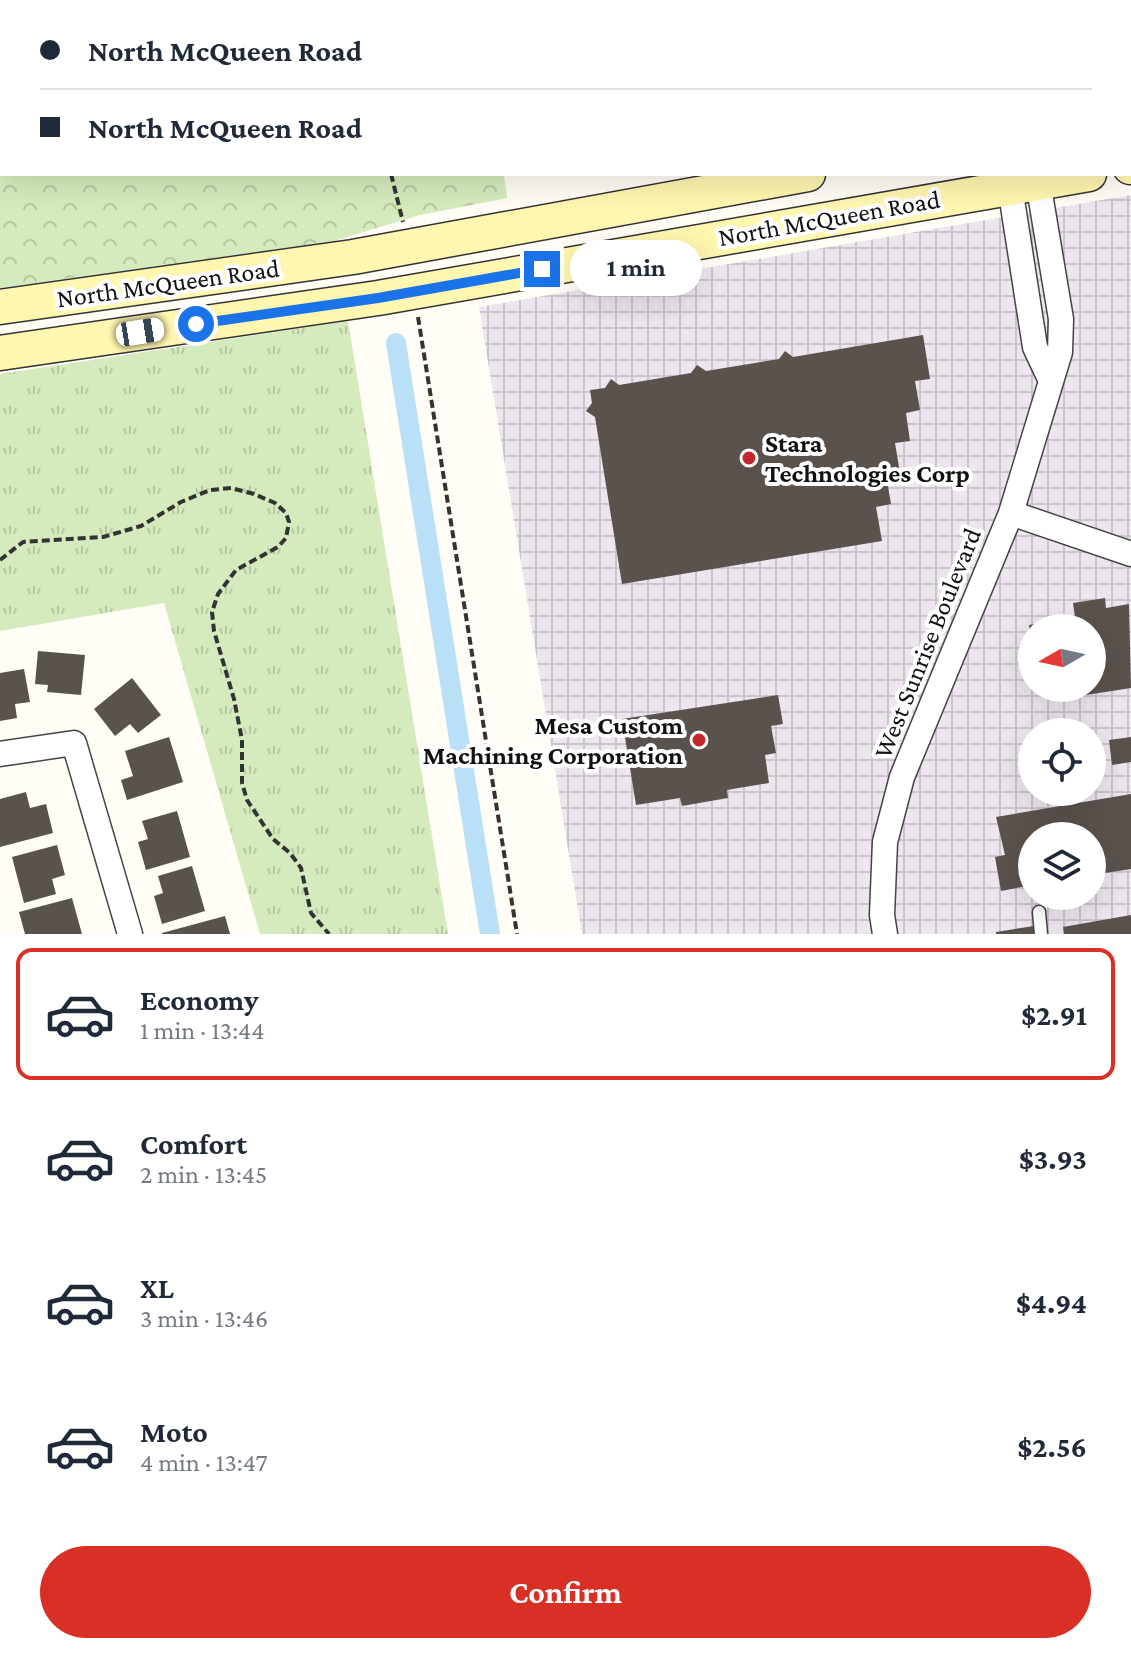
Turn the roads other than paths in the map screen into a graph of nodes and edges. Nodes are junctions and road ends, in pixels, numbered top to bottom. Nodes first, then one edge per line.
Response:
1 (797, 176) edge
2 (1063, 176) edge
3 (1024, 179) edge
4 (372, 254) junction
5 (378, 298) junction
6 (0, 307) edge
7 (0, 353) edge
8 (1011, 513) junction
9 (1131, 554) edge
10 (0, 754) edge
11 (1039, 912) dead end
12 (130, 934) edge
13 (885, 934) edge
14 (1041, 934) edge

1 - 4 main road, North McQueen Road
2 - 3 main road, North McQueen Road
3 - 5 main road, North McQueen Road
3 - 8 street, West Sunrise Boulevard
4 - 5 main road
4 - 6 main road, North McQueen Road
5 - 7 main road, North McQueen Road
8 - 9 street
8 - 13 street, West Sunrise Boulevard
10 - 12 street
11 - 14 lane

